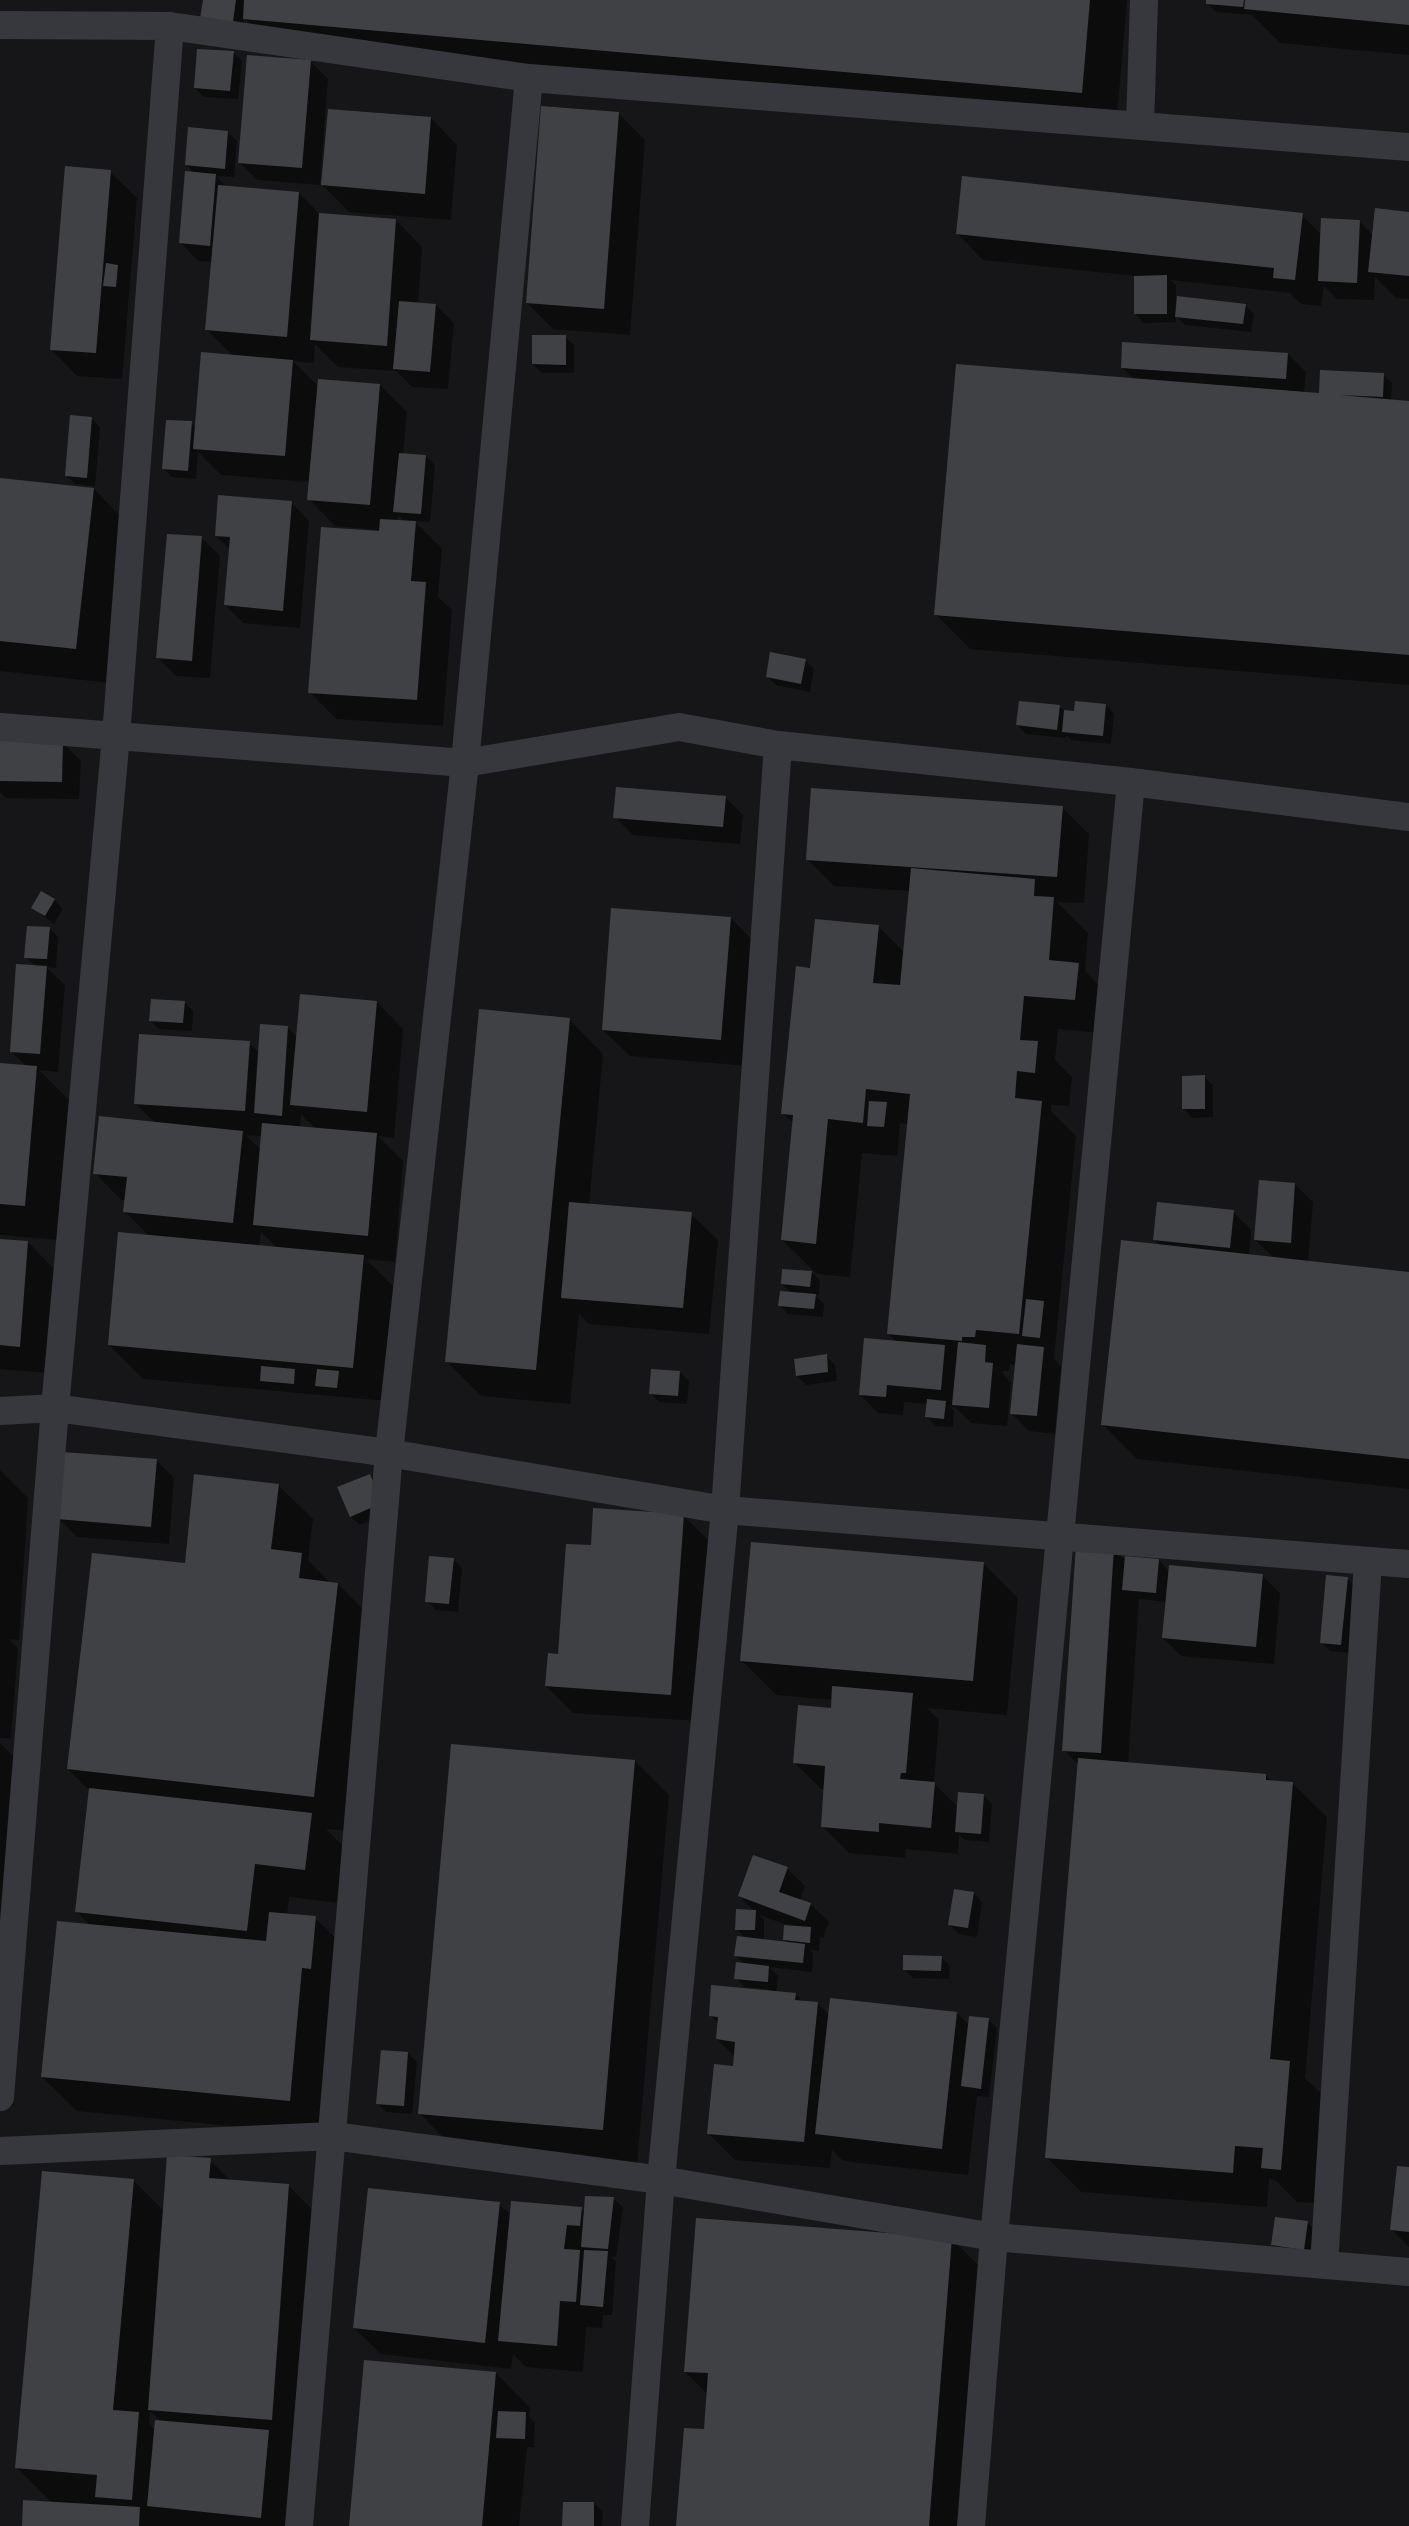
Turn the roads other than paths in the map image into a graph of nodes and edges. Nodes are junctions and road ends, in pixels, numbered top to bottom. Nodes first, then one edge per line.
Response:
1 (1144, 0) edge
2 (0, 25) edge
3 (170, 26) junction
4 (529, 78) junction
5 (1140, 126) junction
6 (1409, 146) edge
7 (0, 727) edge
8 (116, 736) junction
9 (778, 746) junction
10 (465, 763) junction
11 (1131, 782) junction
12 (1409, 817) edge
13 (55, 1408) junction
14 (0, 1411) edge
15 (389, 1453) junction
16 (725, 1510) junction
17 (1060, 1536) junction
18 (1368, 1561) junction
19 (1409, 1564) edge
20 (0, 2097) edge
21 (333, 2136) junction
22 (0, 2151) edge
23 (661, 2180) junction
24 (994, 2237) junction
25 (1324, 2265) junction
26 (1409, 2272) edge
27 (299, 2526) edge
28 (635, 2526) edge
29 (971, 2526) edge

1 - 5 street
2 - 3 street
3 - 4 street
3 - 8 street
4 - 5 street
4 - 10 street
5 - 6 street
7 - 8 street
8 - 10 street
8 - 13 street
9 - 10 street
9 - 11 street
9 - 16 street
10 - 15 street
11 - 12 street
11 - 17 street
13 - 14 street
13 - 15 street
13 - 20 street
15 - 16 street
15 - 21 street
16 - 17 street
16 - 23 street
17 - 18 street
17 - 24 street
18 - 19 street
18 - 25 street
21 - 22 street
21 - 23 street
21 - 27 street
23 - 24 street
23 - 28 street
24 - 25 street
24 - 29 street
25 - 26 street

